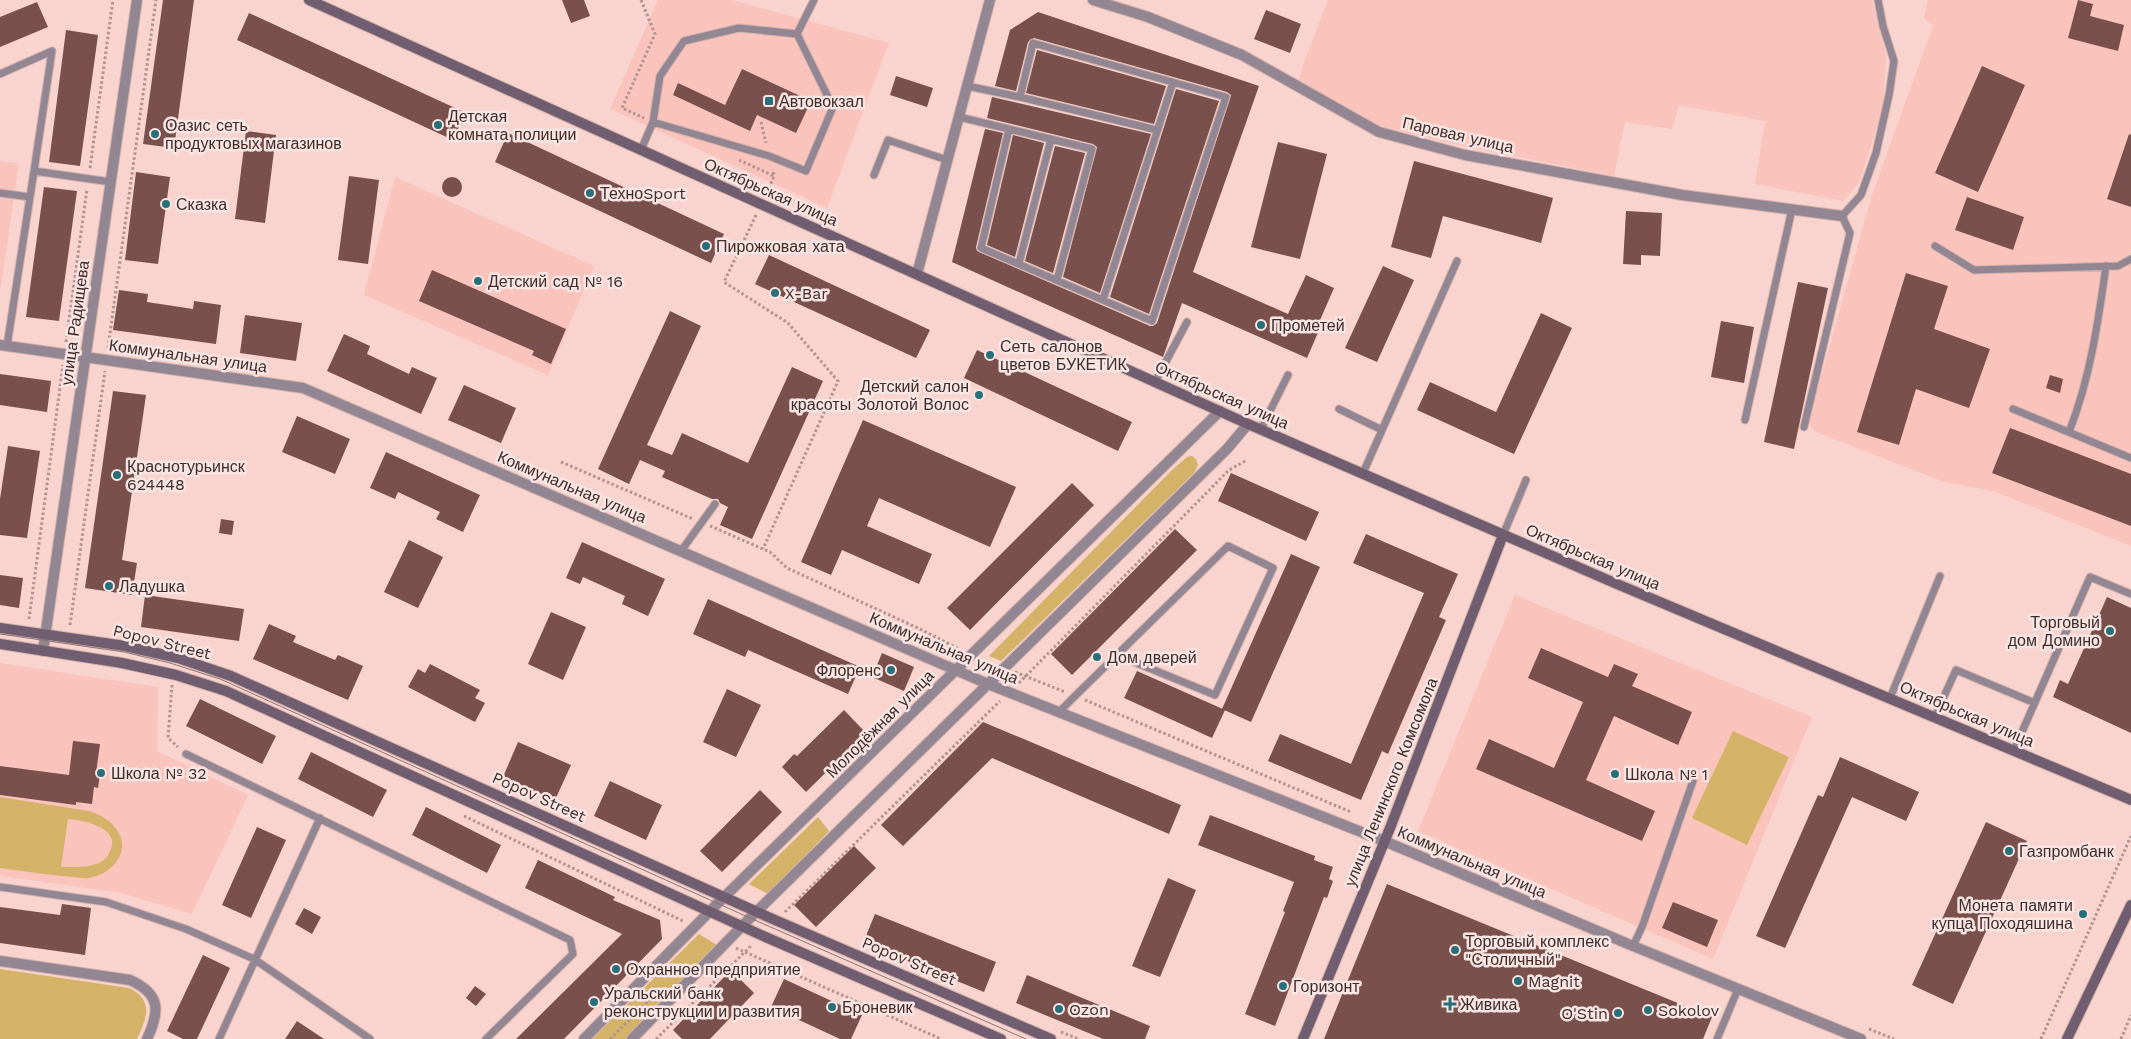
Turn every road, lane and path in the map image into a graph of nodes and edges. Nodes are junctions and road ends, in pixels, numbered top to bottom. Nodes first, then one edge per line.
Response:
1 (113, 0) edge
2 (137, 0) edge
3 (156, 0) edge
4 (309, 0) edge
5 (641, 0) edge
6 (814, 0) edge
7 (990, 0) edge
8 (1093, 0) edge
9 (1878, 0) edge
10 (797, 34) junction
11 (0, 74) edge
12 (1173, 82) junction
13 (967, 86) junction
14 (1020, 97) junction
15 (959, 117) junction
16 (653, 122) junction
17 (761, 122) dead end
18 (1009, 129) junction
19 (1157, 130) junction
20 (1051, 139) junction
21 (641, 150) junction
22 (769, 156) junction
23 (731, 157) dead end
24 (947, 160) junction
25 (34, 170) junction
26 (774, 176) junction
27 (874, 176) dead end
28 (89, 178) junction
29 (111, 182) junction
30 (0, 193) edge
31 (30, 197) junction
32 (762, 204) junction
33 (1792, 209) junction
34 (1842, 216) junction
35 (1935, 246) dead end
36 (2131, 259) edge
37 (1457, 261) dead end
38 (1018, 263) junction
39 (2106, 266) junction
40 (917, 274) junction
41 (1057, 280) junction
42 (1103, 300) junction
43 (1187, 322) dead end
44 (4, 346) edge
45 (65, 354) junction
46 (86, 357) junction
47 (107, 360) junction
48 (1288, 375) dead end
49 (1155, 382) junction
50 (1339, 409) dead end
51 (2013, 409) dead end
52 (1220, 411) junction
53 (1745, 420) dead end
54 (1248, 424) junction
55 (1804, 427) dead end
56 (1262, 429) junction
57 (1382, 430) junction
58 (2069, 432) junction
59 (2131, 458) edge
60 (1246, 460) dead end
61 (561, 462) dead end
62 (1363, 473) junction
63 (1526, 480) dead end
64 (715, 504) dead end
65 (702, 522) junction
66 (1503, 535) junction
67 (763, 549) junction
68 (681, 551) junction
69 (1940, 576) dead end
70 (2131, 594) edge
71 (0, 628) edge
72 (27, 632) junction
73 (46, 634) junction
74 (69, 638) junction
75 (0, 644) edge
76 (43, 651) junction
77 (971, 655) junction
78 (1117, 655) junction
79 (1004, 668) junction
80 (956, 670) junction
81 (1025, 676) junction
82 (988, 684) junction
83 (181, 685) dead end
84 (1010, 692) junction
85 (1075, 696) junction
86 (1890, 698) junction
87 (2035, 703) junction
88 (1059, 712) junction
89 (1935, 716) junction
90 (2014, 750) junction
91 (186, 754) joint
92 (1693, 781) dead end
93 (2131, 800) edge
94 (1354, 813) dead end
95 (464, 816) dead end
96 (320, 818) junction
97 (2131, 836) edge
98 (1384, 841) junction
99 (0, 887) edge
100 (725, 897) junction
101 (2131, 905) edge
102 (710, 911) junction
103 (758, 911) junction
104 (776, 920) junction
105 (743, 926) junction
106 (696, 927) junction
107 (761, 935) junction
108 (726, 943) junction
109 (1633, 946) junction
110 (744, 952) junction
111 (254, 960) junction
112 (0, 961) edge
113 (1738, 989) junction
114 (2131, 1014) edge
115 (1866, 1028) dead end
116 (147, 1039) edge
117 (219, 1039) edge
118 (370, 1039) edge
119 (486, 1039) edge
120 (584, 1039) edge
121 (632, 1039) edge
122 (656, 1039) edge
123 (941, 1039) edge
124 (1000, 1039) edge
125 (1051, 1039) edge
126 (1303, 1039) edge
127 (1717, 1039) edge
128 (1861, 1039) edge
129 (1894, 1039) edge
130 (2041, 1039) edge
131 (2067, 1039) edge
132 (2121, 1039) edge

1 - 28 path
2 - 29 street, улица Радищева
3 - 47 path
4 - 21 street, Октябрьская улица
5 - 16 path
6 - 10 lane
7 - 13 street
8 - 33 street, Паровая улица
9 - 34 lane
10 - 16 lane
10 - 22 lane
11 - 25 lane
12 - 14 lane
12 - 19 lane
12 - 42 lane
13 - 14 lane
13 - 15 street
14 - 19 lane
15 - 18 lane
15 - 24 street
16 - 21 lane
16 - 22 lane
17 - 22 path
18 - 20 lane
18 - 38 lane
19 - 42 lane
20 - 38 lane
20 - 41 lane
21 - 32 street, Октябрьская улица
22 - 26 path
23 - 26 path
24 - 27 lane
24 - 40 street
25 - 28 lane
25 - 31 lane
26 - 32 path
28 - 29 lane
28 - 45 path
29 - 46 street, улица Радищева
30 - 31 lane
31 - 44 lane
32 - 40 street, Октябрьская улица
32 - 67 path
33 - 34 street, Паровая улица
33 - 53 lane
34 - 55 lane
35 - 39 lane
36 - 39 lane
37 - 57 lane
38 - 41 lane
39 - 58 lane
40 - 49 street, Октябрьская улица
41 - 42 lane
43 - 49 lane
44 - 45 street, Коммунальная улица
45 - 46 street, Коммунальная улица
45 - 72 path
46 - 47 street, Коммунальная улица
46 - 73 street, улица Радищева
47 - 68 street, Коммунальная улица
47 - 74 path
48 - 56 lane
49 - 52 street, Октябрьская улица
50 - 57 lane
51 - 58 lane
52 - 54 street, Октябрьская улица
52 - 77 street, Молодёжная улица
54 - 56 street, Октябрьская улица
54 - 79 street
56 - 62 street, Октябрьская улица
57 - 62 lane
58 - 59 lane
60 - 81 path
61 - 65 path
62 - 66 street, Октябрьская улица
63 - 66 lane
64 - 65 lane
65 - 67 path
65 - 68 lane
66 - 86 street, Октябрьская улица
66 - 98 street, улица Ленинского Комсомола
67 - 77 path
68 - 80 street, Коммунальная улица
69 - 86 lane
70 - 87 lane
71 - 72 street, Popov Street
72 - 73 street, Popov Street
73 - 74 street, Popov Street
73 - 76 street, улица Радищева
74 - 100 street, Popov Street
75 - 76 street, Popov Street
76 - 102 street, Popov Street
77 - 80 street, Молодёжная улица
78 - 78 lane
78 - 85 lane
79 - 81 path
79 - 82 street
80 - 82 street, Коммунальная улица
80 - 100 street, Молодёжная улица
81 - 84 path
81 - 85 path
82 - 84 street, Коммунальная улица
82 - 103 street
83 - 91 path
84 - 88 street, Коммунальная улица
84 - 104 path
85 - 88 lane
85 - 94 path
86 - 89 street, Октябрьская улица
87 - 89 lane
87 - 90 lane
88 - 98 street, Коммунальная улица
89 - 90 street, Октябрьская улица
90 - 93 street, Октябрьская улица
91 - 96 lane
92 - 109 lane
95 - 106 path
96 - 111 lane
96 - 119 lane
97 - 130 path
98 - 109 street, Коммунальная улица
98 - 126 street, улица Ленинского Комсомола
99 - 111 lane
100 - 102 street, Молодёжная улица
100 - 103 street, Popov Street
101 - 131 street
102 - 105 street, Popov Street
102 - 106 street, Молодёжная улица
103 - 104 street, Popov Street
103 - 105 street
104 - 125 street, Popov Street
105 - 107 street, Popov Street
105 - 108 street
106 - 120 street, Молодёжная улица
107 - 110 path
107 - 124 street, Popov Street
108 - 110 path
108 - 121 street
109 - 113 street, Коммунальная улица
110 - 122 path
110 - 123 path
111 - 117 lane
111 - 118 lane
112 - 116 street
113 - 127 lane
113 - 128 street, Коммунальная улица
114 - 132 path
115 - 129 path

